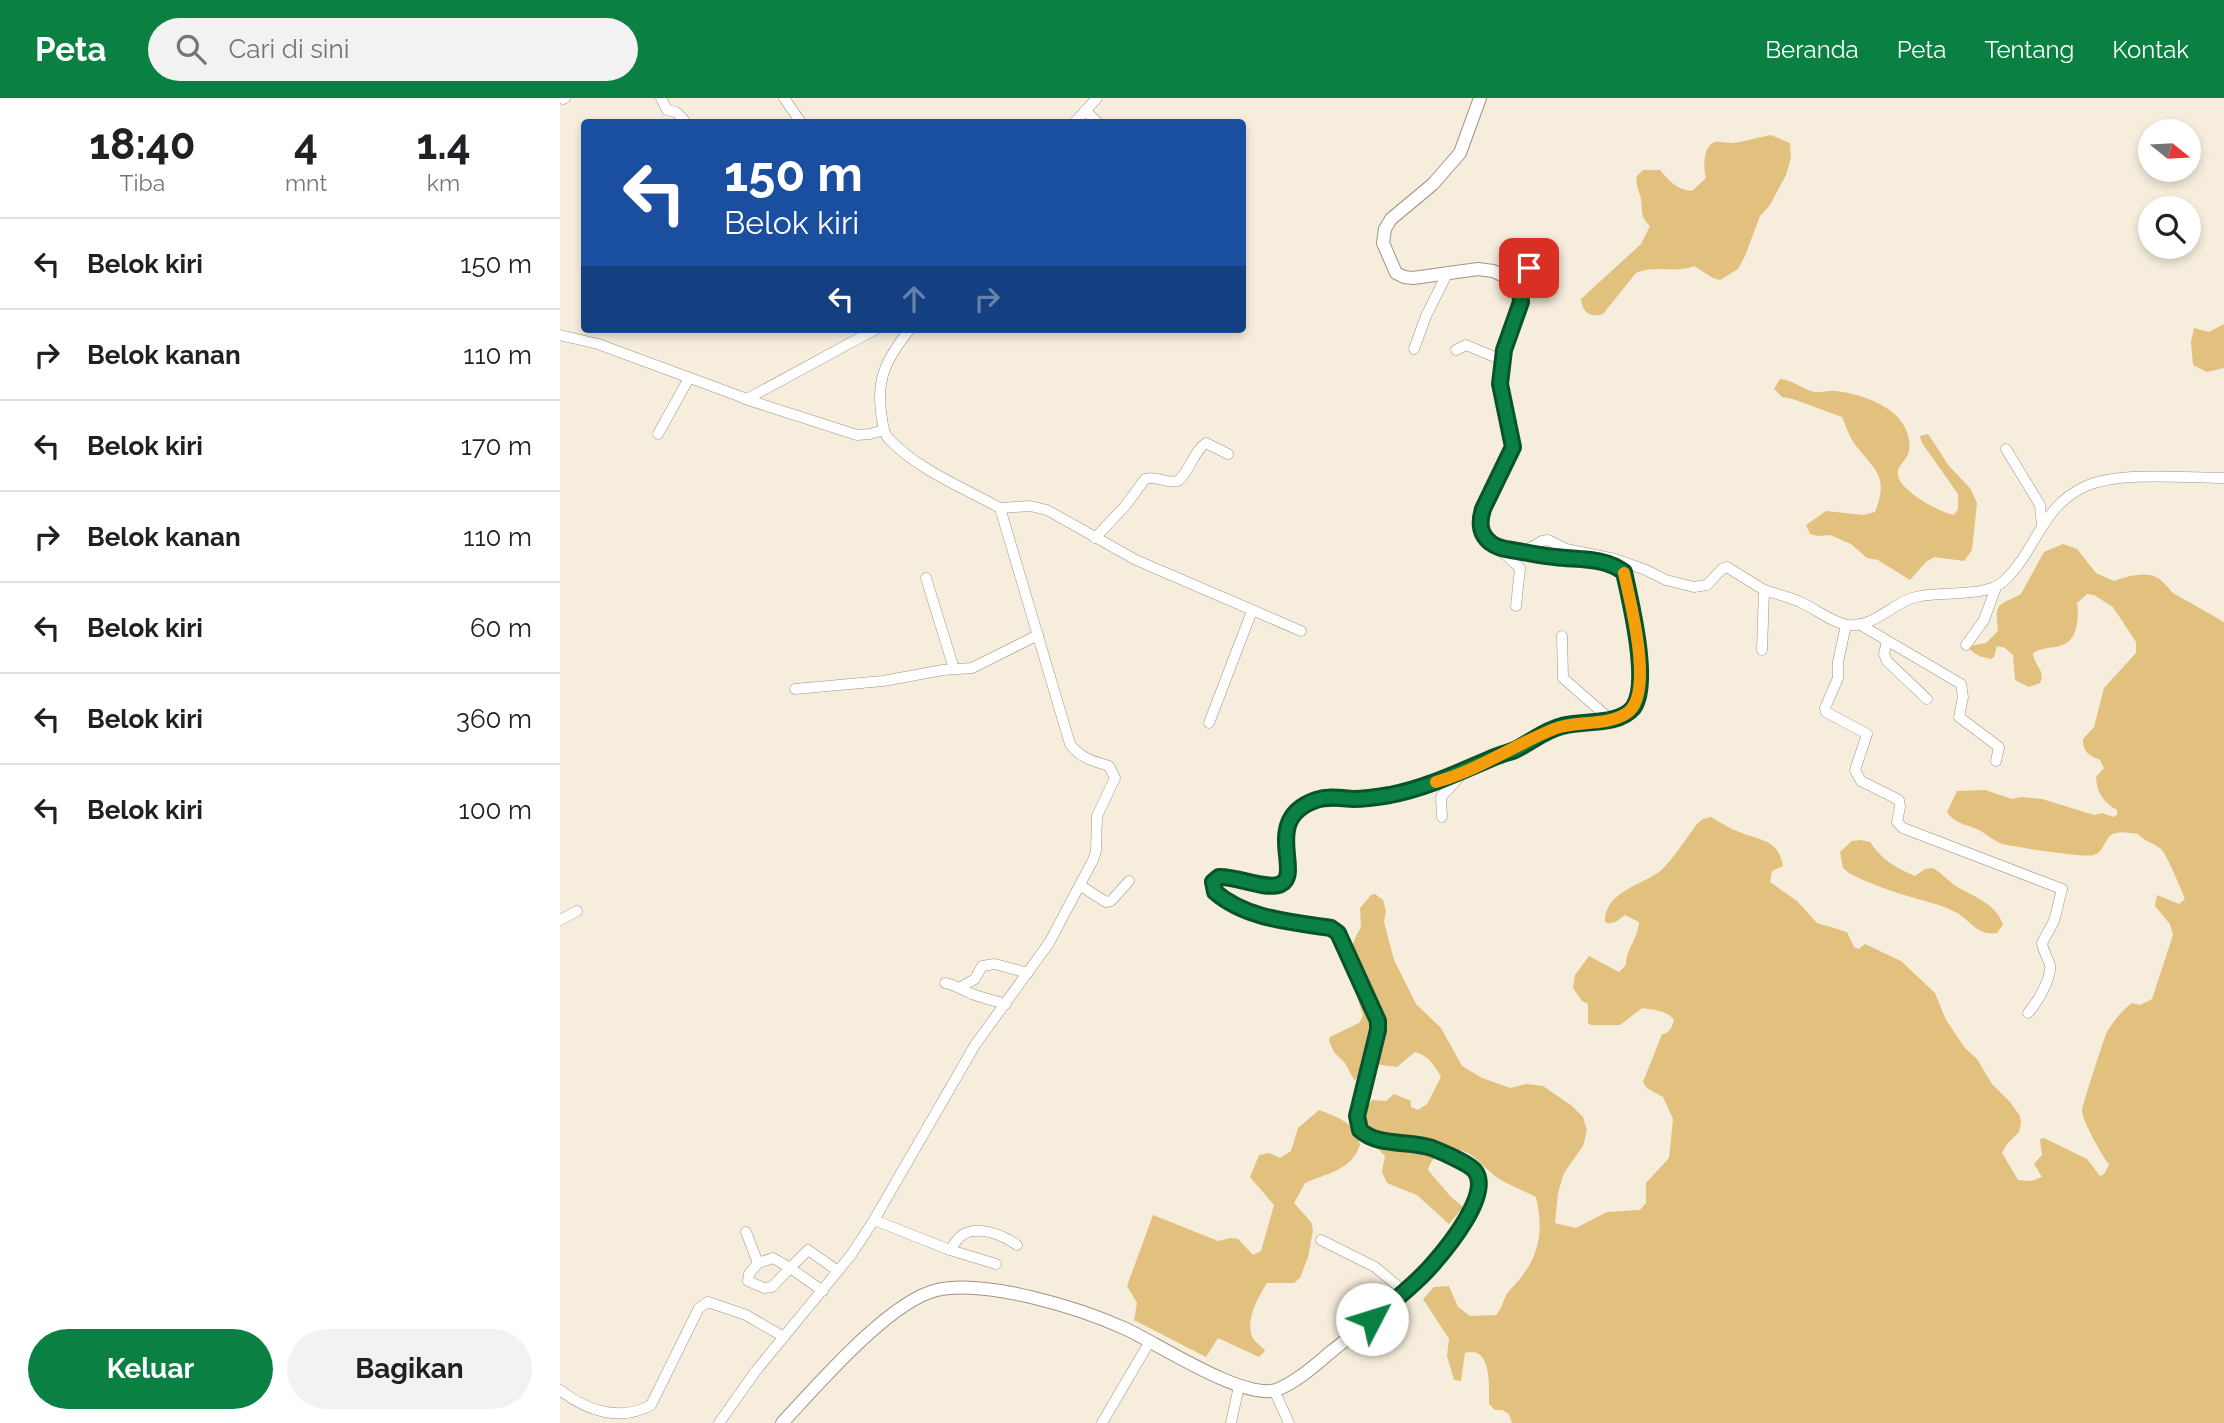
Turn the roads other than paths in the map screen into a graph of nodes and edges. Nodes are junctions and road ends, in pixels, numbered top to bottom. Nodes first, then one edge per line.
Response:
1 (661, 98) edge
2 (784, 98) edge
3 (1097, 98) edge
4 (1480, 98) edge
5 (1086, 111) junction
6 (683, 119) edge
7 (799, 119) edge
8 (1078, 119) edge
9 (1094, 119) edge
10 (1448, 272) junction
11 (1547, 278) dead end
12 (1511, 279) junction
13 (869, 333) edge
14 (907, 333) edge
15 (560, 335) edge
16 (1414, 349) dead end
17 (1456, 350) dead end
18 (1502, 360) junction
19 (689, 378) junction
20 (745, 399) junction
21 (884, 430) junction
22 (658, 434) dead end
23 (2006, 449) dead end
24 (1228, 454) dead end
25 (2224, 478) edge
26 (1000, 508) junction
27 (2042, 526) junction
28 (1095, 538) junction
29 (1497, 547) junction
30 (1523, 552) junction
31 (926, 578) dead end
32 (1996, 587) junction
33 (1764, 590) junction
34 (1516, 606) dead end
35 (1252, 611) junction
36 (1859, 624) junction
37 (1846, 625) junction
38 (1301, 631) dead end
39 (1038, 635) junction
40 (1562, 636) dead end
41 (1887, 641) junction
42 (1966, 645) dead end
43 (1762, 650) dead end
44 (954, 669) junction
45 (795, 689) dead end
46 (1927, 699) dead end
47 (1611, 720) junction
48 (1209, 723) dead end
49 (1996, 761) dead end
50 (1466, 770) junction
51 (1442, 817) dead end
52 (1129, 881) dead end
53 (1081, 886) junction
54 (578, 911) dead end
55 (560, 920) edge
56 (1028, 973) junction
57 (945, 983) dead end
58 (961, 986) junction
59 (1006, 1004) junction
60 (2028, 1013) dead end
61 (874, 1220) junction
62 (746, 1231) dead end
63 (1321, 1240) dead end
64 (1017, 1245) dead end
65 (950, 1250) junction
66 (758, 1263) junction
67 (996, 1264) dead end
68 (790, 1268) junction
69 (838, 1271) junction
70 (823, 1291) junction
71 (1405, 1292) junction
72 (784, 1338) junction
73 (1150, 1340) junction
74 (1239, 1386) junction
75 (1274, 1390) junction
76 (560, 1391) edge
77 (719, 1423) edge
78 (782, 1423) edge
79 (1102, 1423) edge
80 (1231, 1423) edge
81 (1289, 1423) edge

1 - 6 street
2 - 7 street
3 - 5 street
4 - 10 street
5 - 8 street
5 - 9 street
10 - 12 street
10 - 16 street
11 - 12 street
12 - 18 street
13 - 20 street
14 - 21 street
15 - 19 street
17 - 18 street
18 - 29 street
19 - 20 street
19 - 22 street
20 - 21 street
21 - 26 street
23 - 27 street
24 - 28 street
25 - 27 street
26 - 28 street
26 - 39 street
27 - 32 street
28 - 35 street
29 - 30 street
29 - 34 street
30 - 33 street
30 - 47 street
31 - 44 street
32 - 36 street
32 - 42 street
33 - 37 street
33 - 43 street
35 - 38 street
35 - 48 street
36 - 37 street
36 - 41 street
37 - 60 street
39 - 44 street
39 - 53 street
40 - 47 street
41 - 46 street
41 - 49 street
44 - 45 street
47 - 50 street
50 - 51 street
50 - 71 street
52 - 53 street
53 - 56 street
54 - 55 street
56 - 58 street
56 - 59 street
57 - 58 street
58 - 59 street
59 - 61 street
61 - 65 street
61 - 69 street
62 - 66 street
63 - 71 street
64 - 65 street
65 - 67 street
66 - 68 street
66 - 68 street
68 - 69 street
68 - 70 street
69 - 70 street
70 - 72 street
71 - 75 street
72 - 76 street
72 - 77 street
73 - 74 street
73 - 78 street
73 - 79 street
74 - 75 street
74 - 80 street
75 - 81 street

